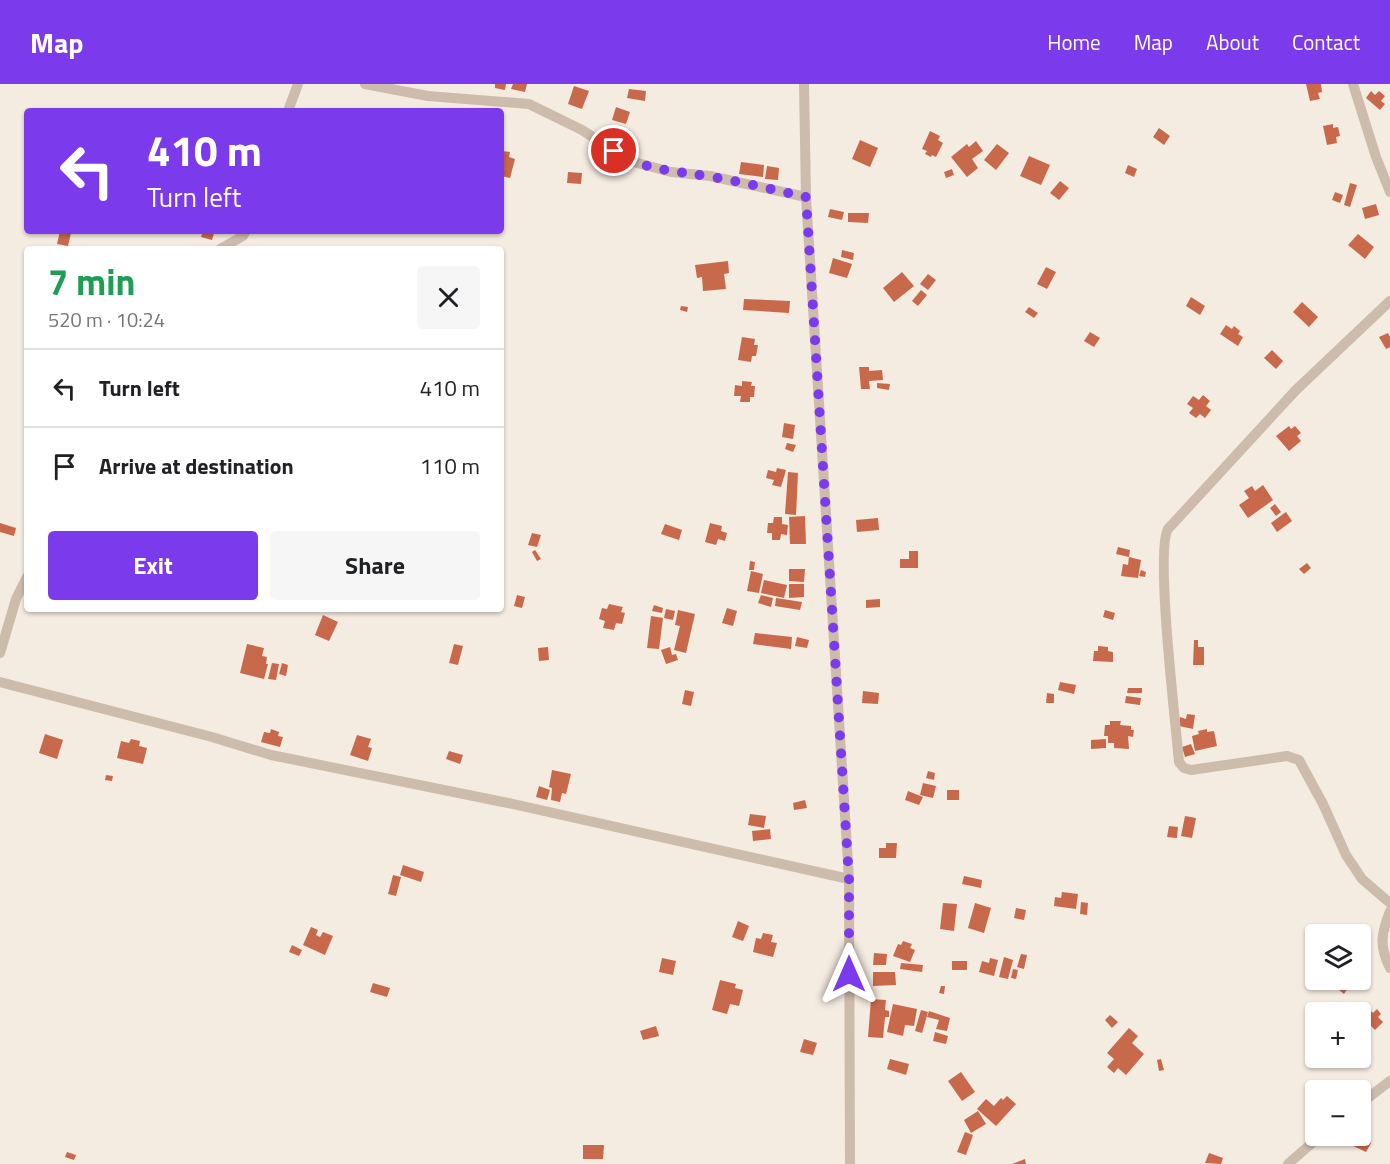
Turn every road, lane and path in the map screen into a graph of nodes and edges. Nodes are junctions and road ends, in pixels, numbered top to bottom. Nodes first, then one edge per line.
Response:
1 (298, 84) edge
2 (365, 84) edge
3 (804, 84) edge
4 (1353, 84) edge
5 (289, 108) edge
6 (1390, 192) edge
7 (806, 197) junction
8 (244, 234) edge
9 (225, 246) edge
10 (1390, 301) edge
11 (24, 583) edge
12 (0, 654) edge
13 (0, 682) edge
14 (849, 879) junction
15 (1390, 903) edge
16 (1390, 911) edge
17 (1390, 968) edge
18 (1390, 1081) edge
19 (1371, 1096) edge
20 (1309, 1146) edge
21 (850, 1164) edge
22 (1288, 1164) edge

1 - 5 street
2 - 7 street
3 - 7 street
4 - 6 street
7 - 14 street
8 - 9 street
10 - 15 street
11 - 12 street
13 - 14 street
14 - 21 street
16 - 17 street
18 - 19 street
20 - 22 street

